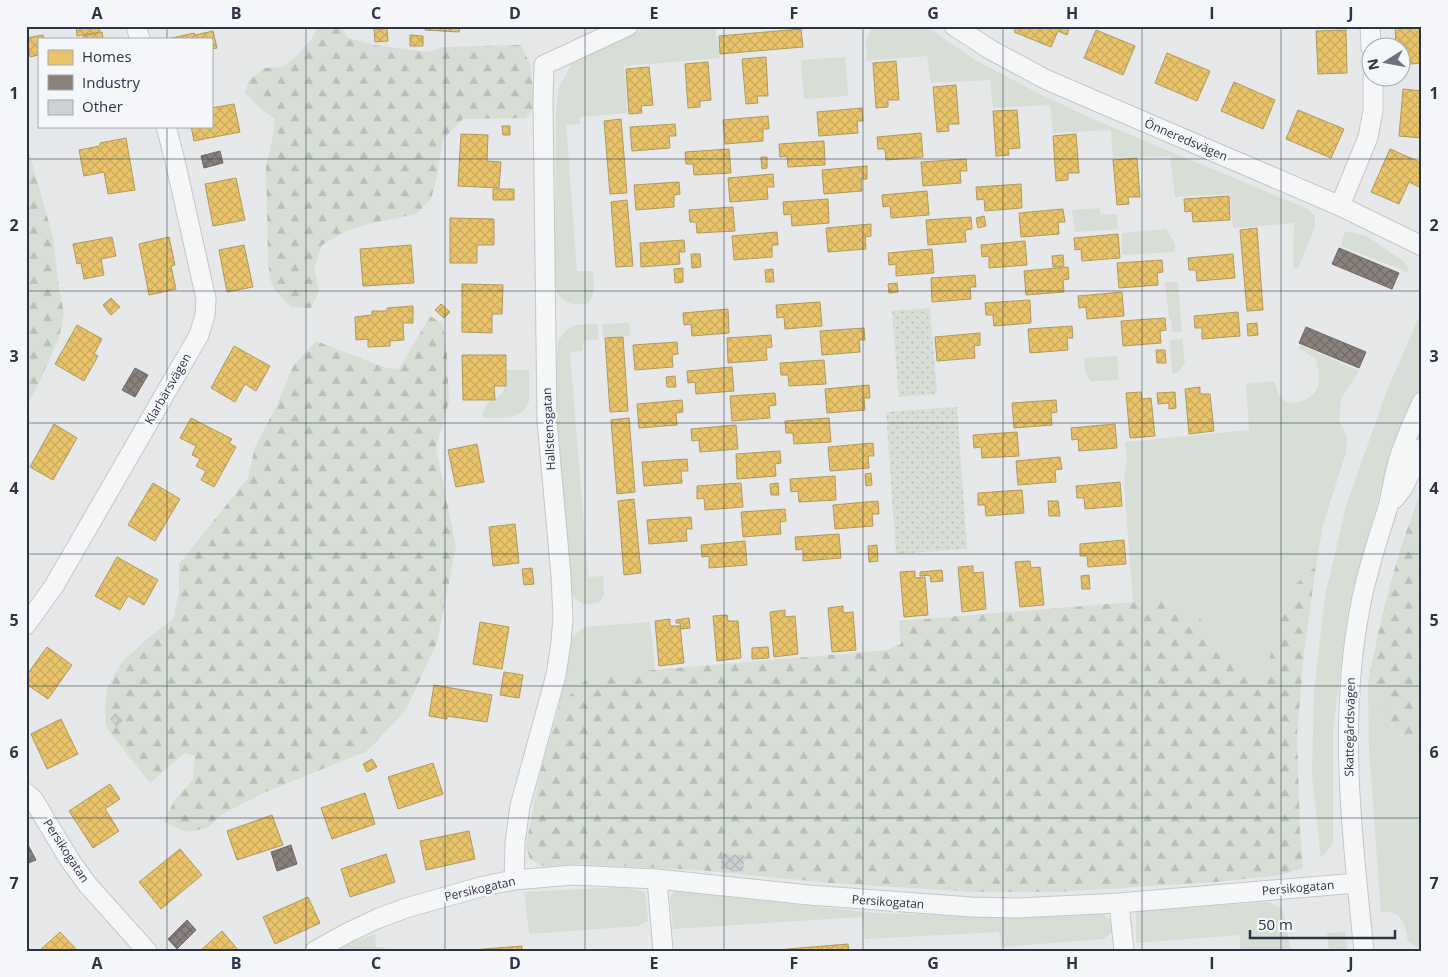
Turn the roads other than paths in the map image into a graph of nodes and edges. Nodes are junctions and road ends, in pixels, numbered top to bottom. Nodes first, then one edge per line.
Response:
1 (136, 26) edge
2 (628, 26) edge
3 (954, 26) edge
4 (140, 38) edge
5 (1373, 88) edge
6 (167, 128) edge
7 (1340, 206) junction
8 (1422, 246) edge
9 (1422, 402) edge
10 (1422, 448) edge
11 (1387, 508) junction
12 (26, 625) edge
13 (26, 794) edge
14 (657, 879) junction
15 (514, 880) junction
16 (1357, 882) junction
17 (1120, 903) junction
18 (147, 951) edge
19 (315, 951) edge
20 (663, 951) edge
21 (1124, 951) edge
22 (1364, 951) edge

1 - 4 street
2 - 15 street, Hallstensgatan
3 - 7 street, Önneredsvägen
5 - 7 street
6 - 12 street, Klarbärsvägen
7 - 8 street, Önneredsvägen
9 - 11 street, Skattegårdsvägen
10 - 11 street, Skattegårdsvägen
11 - 16 street, Skattegårdsvägen
13 - 18 street, Persikogatan
14 - 15 street, Persikogatan
14 - 17 street, Persikogatan
14 - 20 street
15 - 19 street, Persikogatan
16 - 17 street, Persikogatan
16 - 22 street, Skattegårdsvägen
17 - 21 street

